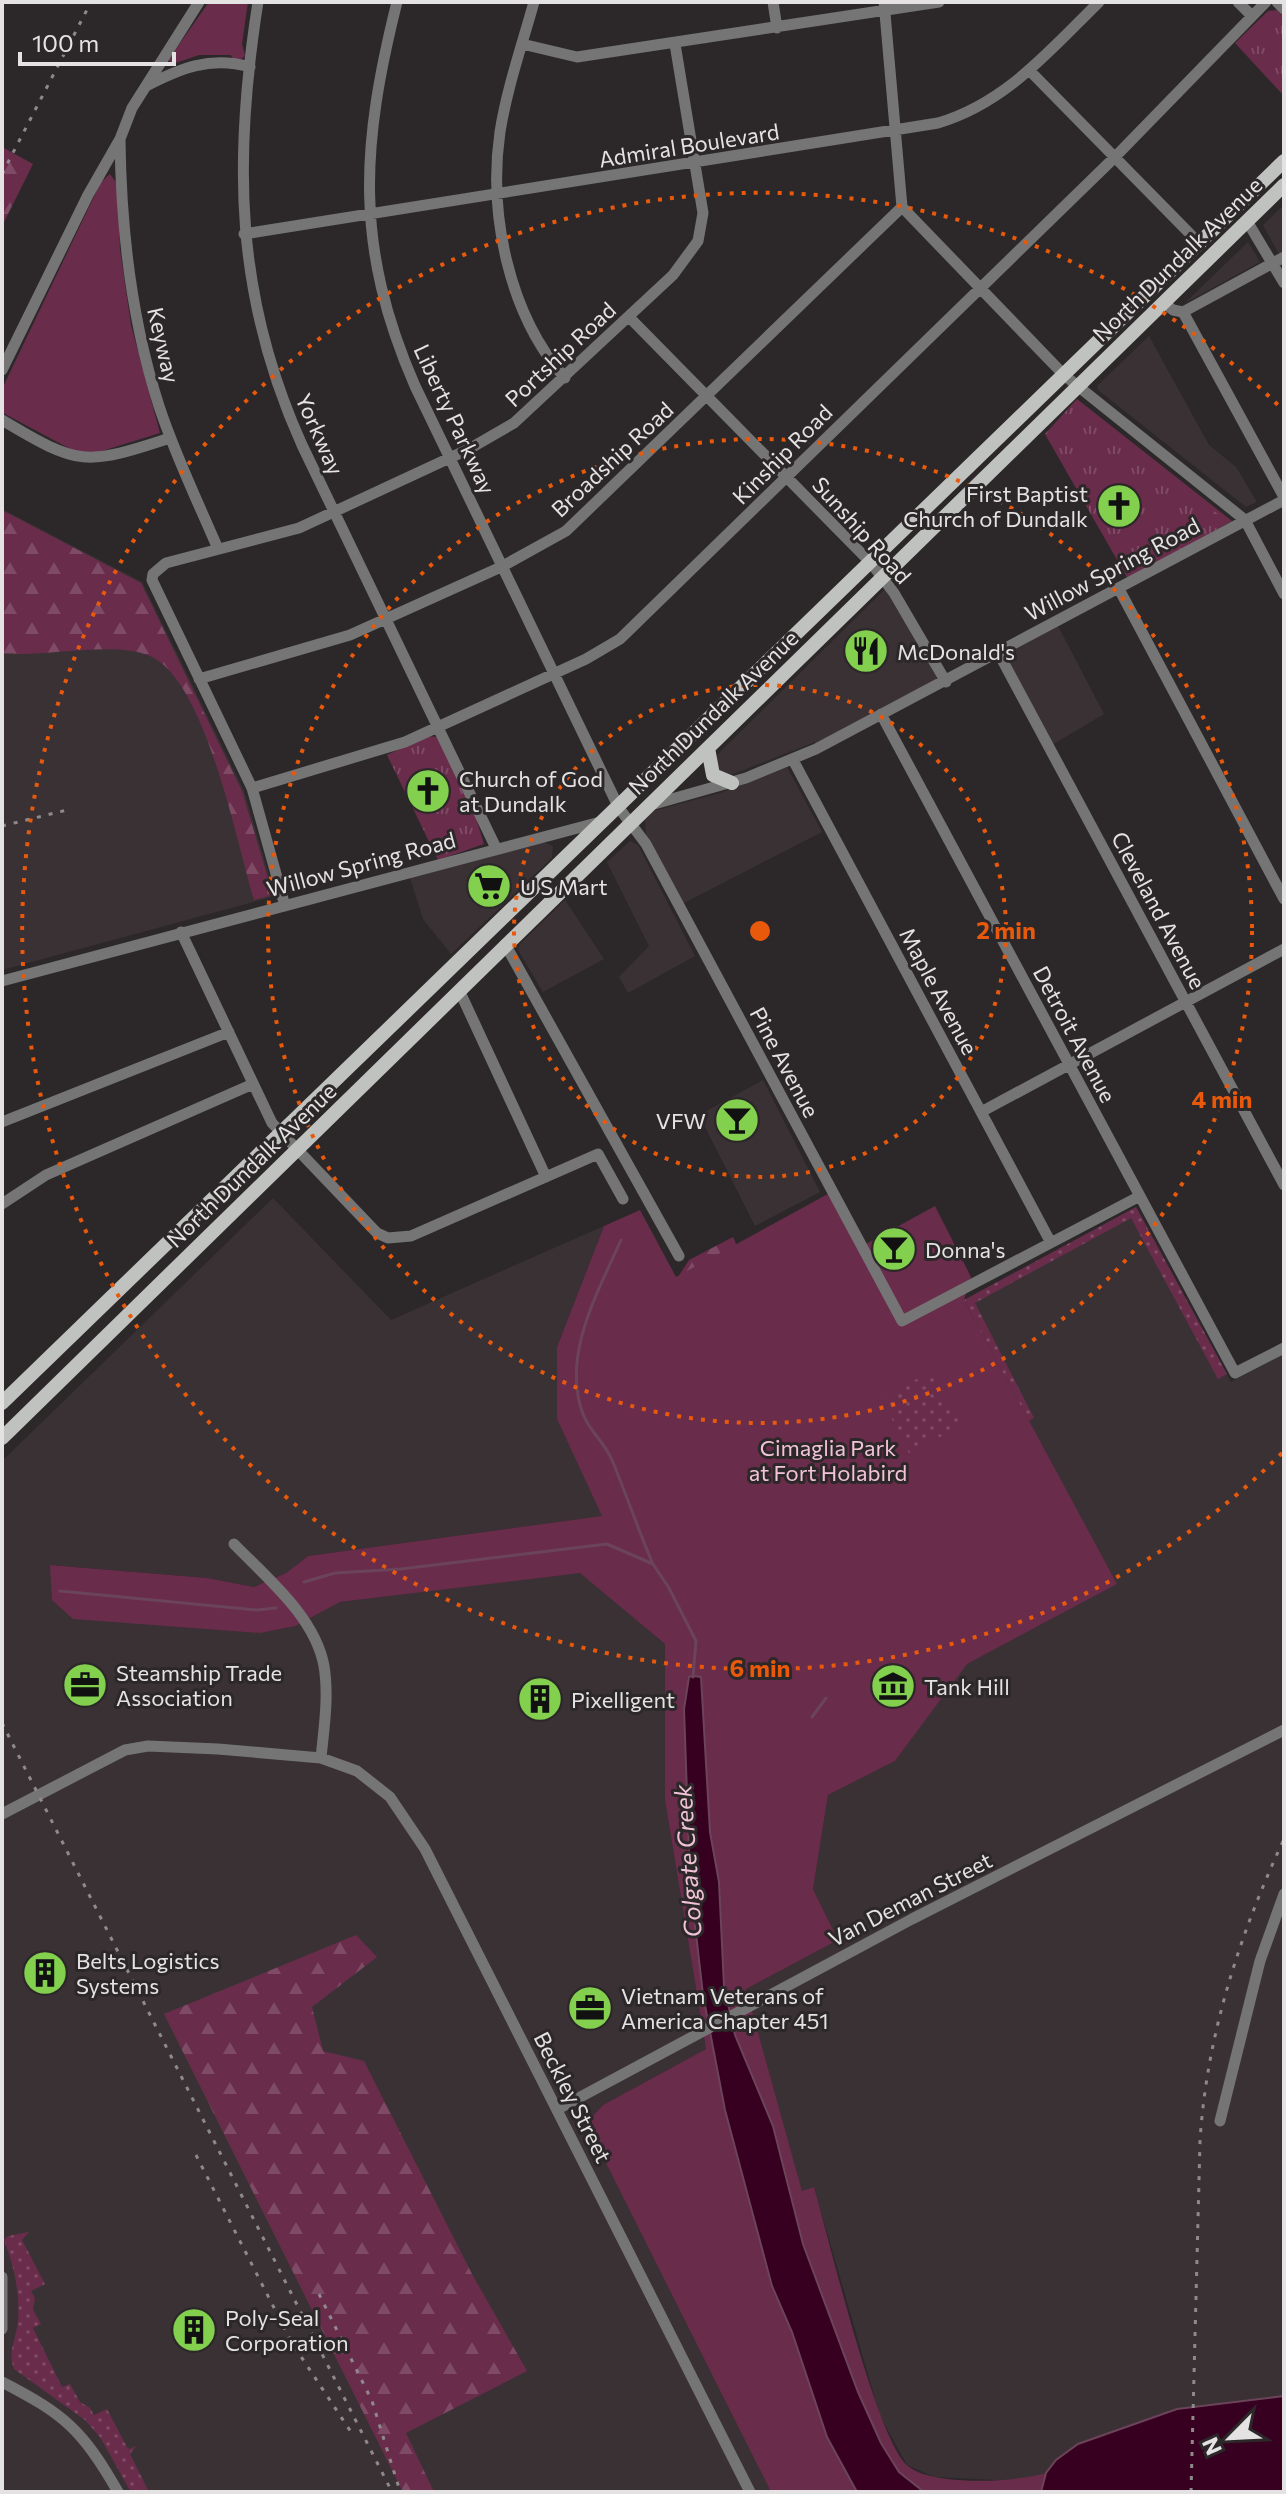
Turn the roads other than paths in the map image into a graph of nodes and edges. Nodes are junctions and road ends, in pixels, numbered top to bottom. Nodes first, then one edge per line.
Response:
1 (199, 2) edge
2 (258, 2) edge
3 (397, 2) edge
4 (534, 2) edge
5 (773, 2) edge
6 (939, 2) edge
7 (1099, 2) edge
8 (1238, 2) edge
9 (1266, 2) edge
10 (1277, 2) edge
11 (884, 6) edge
12 (1284, 9) edge
13 (1252, 16) junction
14 (777, 28) junction
15 (522, 44) junction
16 (675, 44) junction
17 (250, 67) junction
18 (1029, 70) junction
19 (145, 86) junction
20 (895, 132) junction
21 (120, 139) junction
22 (1115, 157) junction
23 (1284, 161) edge
24 (695, 164) junction
25 (1284, 185) edge
26 (497, 197) junction
27 (902, 207) junction
28 (371, 215) junction
29 (1247, 221) junction
30 (244, 234) junction
31 (1199, 243) junction
32 (1278, 260) edge
33 (1284, 283) edge
34 (980, 287) junction
35 (1163, 302) junction
36 (1183, 312) junction
37 (629, 317) junction
38 (2, 370) edge
39 (1064, 375) junction
40 (565, 378) junction
41 (1079, 387) junction
42 (707, 397) junction
43 (2, 420) edge
44 (170, 438) junction
45 (450, 457) junction
46 (786, 478) junction
47 (1284, 498) edge
48 (335, 513) junction
49 (1245, 520) junction
50 (218, 549) junction
51 (871, 563) junction
52 (501, 567) junction
53 (883, 577) junction
54 (1119, 589) junction
55 (1284, 594) edge
56 (388, 620) junction
57 (999, 654) junction
58 (554, 672) junction
59 (199, 679) junction
60 (946, 682) junction
61 (881, 714) junction
62 (438, 726) junction
63 (708, 748) junction
64 (793, 760) junction
65 (732, 783) junction
66 (252, 788) junction
67 (648, 806) junction
68 (625, 815) junction
69 (607, 820) junction
70 (496, 848) junction
71 (1284, 899) edge
72 (285, 906) junction
73 (181, 932) junction
74 (505, 944) junction
75 (1284, 949) edge
76 (2, 981) edge
77 (459, 990) junction
78 (1185, 1001) junction
79 (229, 1032) junction
80 (1068, 1064) junction
81 (253, 1084) junction
82 (981, 1112) junction
83 (2, 1122) edge
84 (280, 1132) junction
85 (298, 1151) junction
86 (546, 1177) junction
87 (1284, 1185) edge
88 (1140, 1196) junction
89 (623, 1199) dead end
90 (2, 1204) edge
91 (1050, 1241) junction
92 (679, 1256) dead end
93 (1284, 1348) edge
94 (2, 1403) edge
95 (2, 1438) edge
96 (234, 1544) dead end
97 (1284, 1730) edge
98 (321, 1758) junction
99 (2, 1814) edge
100 (1284, 1894) edge
101 (558, 2109) junction
102 (1220, 2121) dead end
103 (2, 2277) edge
104 (2, 2329) edge
105 (2, 2382) edge
106 (118, 2492) edge
107 (750, 2492) edge

1 - 19 street
2 - 17 street, Yorkway
3 - 28 street, Liberty Parkway
4 - 15 street
5 - 14 street
6 - 11 street
7 - 18 street, Admiral Boulevard
8 - 13 street
9 - 13 street, Kinship Road
10 - 12 street
11 - 14 street
11 - 20 street
13 - 22 street, Kinship Road
14 - 16 street
15 - 16 street
15 - 26 street
16 - 24 street, Portship Road
17 - 19 street
17 - 30 street, Yorkway
18 - 20 street, Admiral Boulevard
18 - 22 street
19 - 21 street
20 - 24 street, Admiral Boulevard
20 - 27 street
21 - 38 street
21 - 44 street, Keyway
22 - 31 street
22 - 34 street, Kinship Road
23 - 31 main road, North Dundalk Avenue
24 - 26 street, Admiral Boulevard
24 - 37 street, Portship Road
25 - 29 main road, North Dundalk Avenue
26 - 28 street, Admiral Boulevard
26 - 40 street
27 - 34 street
27 - 42 street, Broadship Road
28 - 30 street, Admiral Boulevard
28 - 45 street, Liberty Parkway
29 - 32 street
29 - 35 main road, North Dundalk Avenue
30 - 48 street, Yorkway
31 - 39 main road, North Dundalk Avenue
32 - 33 street
32 - 36 street
34 - 39 street
34 - 46 street, Kinship Road
35 - 36 street
35 - 41 main road, North Dundalk Avenue
36 - 47 street
37 - 40 street, Portship Road
37 - 42 street, Sunship Road
39 - 41 street
39 - 51 main road, North Dundalk Avenue
40 - 45 street, Portship Road
41 - 49 street
41 - 53 main road, North Dundalk Avenue
42 - 46 street, Sunship Road
42 - 52 street, Broadship Road
43 - 44 street
44 - 50 street, Keyway
45 - 48 street, Portship Road
45 - 52 street, Liberty Parkway
46 - 51 street, Sunship Road
46 - 58 street, Kinship Road
47 - 49 street, Willow Spring Road
48 - 50 street, Portship Road
48 - 56 street, Yorkway
49 - 54 street, Willow Spring Road
49 - 55 street
50 - 59 street, Portship Road
51 - 53 street, Sunship Road
51 - 68 main road, North Dundalk Avenue
52 - 56 street, Broadship Road
52 - 58 street, Liberty Parkway
53 - 60 street, Sunship Road
53 - 63 main road, North Dundalk Avenue
54 - 57 street, Willow Spring Road
54 - 71 street
56 - 59 street, Broadship Road
56 - 62 street, Yorkway
57 - 60 street, Willow Spring Road
57 - 78 street, Cleveland Avenue
58 - 62 street, Kinship Road
58 - 68 street, Liberty Parkway
59 - 66 street
60 - 61 street, Willow Spring Road
61 - 64 street, Willow Spring Road
61 - 80 street, Detroit Avenue
62 - 66 street, Kinship Road
62 - 70 street, Yorkway
63 - 65 main road
63 - 67 main road, North Dundalk Avenue
64 - 65 street, Willow Spring Road
64 - 82 street, Maple Avenue
65 - 67 street, Willow Spring Road
66 - 72 street
67 - 68 main road, North Dundalk Avenue
68 - 69 main road, North Dundalk Avenue
68 - 74 main road, North Dundalk Avenue
68 - 91 street, Pine Avenue
69 - 70 street, Willow Spring Road
69 - 84 main road, North Dundalk Avenue
70 - 72 street, Willow Spring Road
72 - 73 street, Willow Spring Road
73 - 76 street, Willow Spring Road
73 - 79 street
74 - 77 main road, North Dundalk Avenue
74 - 92 street
75 - 78 street
77 - 85 main road, North Dundalk Avenue
77 - 86 street
78 - 80 street
78 - 87 street, Cleveland Avenue
79 - 81 street
79 - 83 street
80 - 82 street
80 - 88 street, Detroit Avenue
81 - 84 street
81 - 90 street
82 - 91 street, Maple Avenue
84 - 85 street
84 - 94 main road, North Dundalk Avenue
85 - 86 street
85 - 95 main road, North Dundalk Avenue
86 - 89 street
88 - 91 street
88 - 93 street, Detroit Avenue
96 - 98 street
97 - 101 street, Van Deman Street
98 - 99 street, Beckley Street
98 - 101 street, Beckley Street
100 - 102 street
101 - 107 street, Beckley Street
103 - 104 street
105 - 106 street

